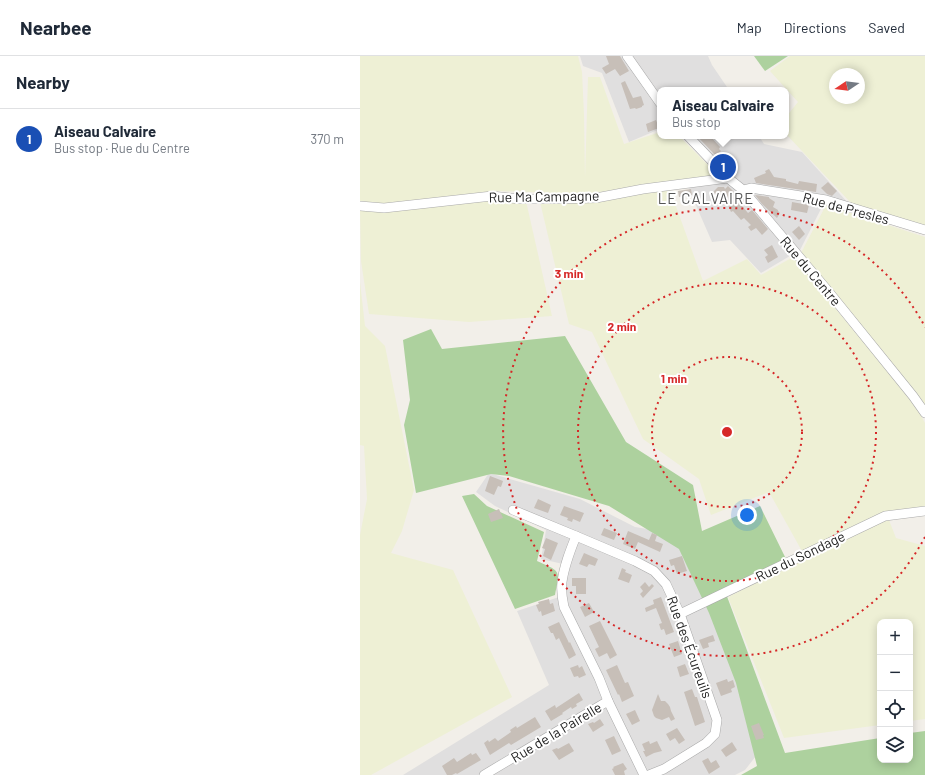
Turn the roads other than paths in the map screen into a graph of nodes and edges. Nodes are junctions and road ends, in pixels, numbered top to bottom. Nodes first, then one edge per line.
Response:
1 (627, 56) edge
2 (657, 99) edge
3 (691, 139) edge
4 (728, 178) junction
5 (743, 190) junction
6 (360, 206) edge
7 (925, 230) edge
8 (925, 413) edge
9 (513, 510) dead end
10 (925, 511) edge
11 (576, 536) junction
12 (680, 614) junction
13 (608, 701) junction
14 (484, 775) edge
15 (644, 775) edge
16 (649, 775) edge

1 - 2 street
3 - 4 street, Rue du Centre
4 - 5 street, Rue du Centre
4 - 6 street, Rue Ma Campagne
5 - 7 street, Rue de Presles
5 - 8 street, Rue du Centre
9 - 11 street, Rue des Écureuils
10 - 12 street, Rue du Sondage
11 - 12 street, Rue des Écureuils
11 - 13 street
12 - 16 street, Rue des Écureuils
13 - 14 street, Rue de la Pairelle
13 - 15 street

